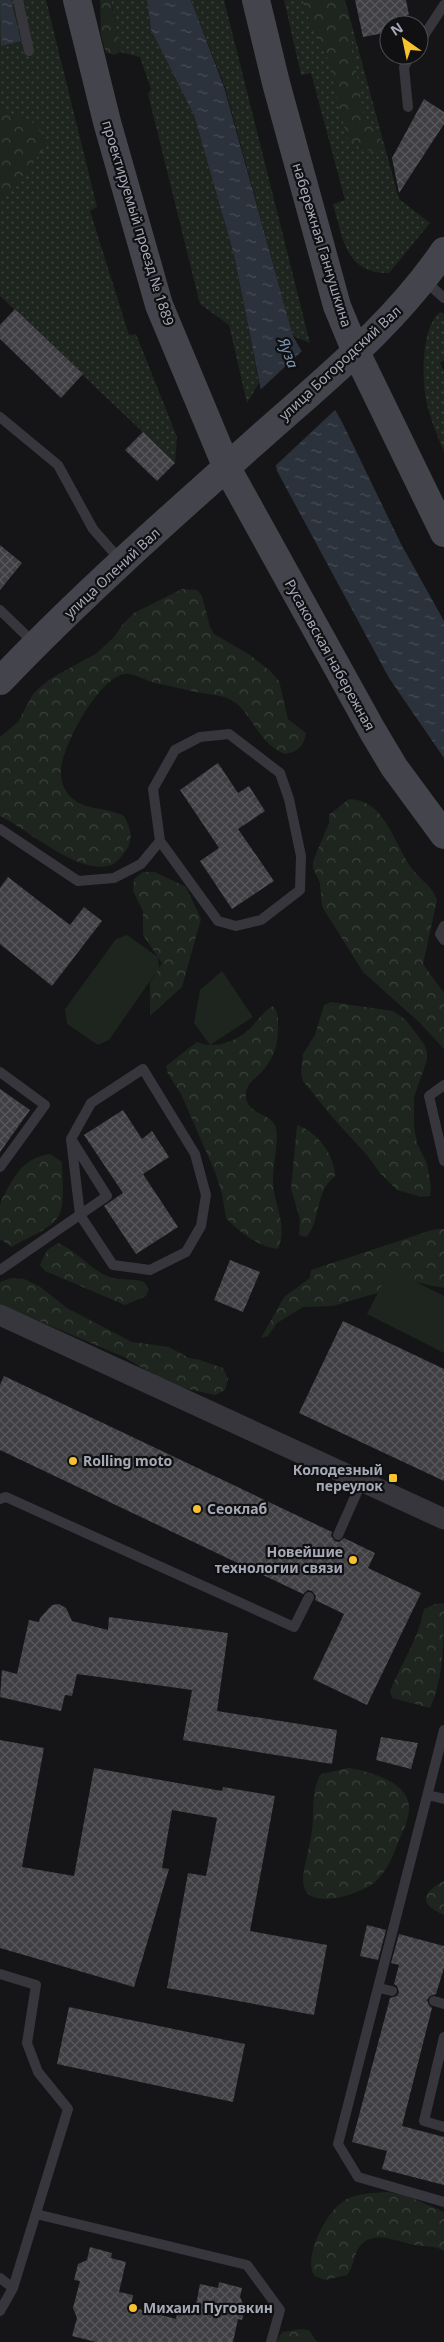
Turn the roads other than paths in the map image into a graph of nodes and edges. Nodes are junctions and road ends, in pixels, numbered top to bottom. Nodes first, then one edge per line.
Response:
1 (18, 0) edge
2 (76, 0) edge
3 (256, 0) edge
4 (444, 5) edge
5 (429, 28) edge
6 (29, 52) dead end
7 (405, 65) edge
8 (408, 107) dead end
9 (444, 251) edge
10 (424, 280) junction
11 (444, 298) edge
12 (356, 352) junction
13 (0, 417) edge
14 (227, 468) junction
15 (444, 533) edge
16 (123, 562) junction
17 (0, 610) edge
18 (35, 644) junction
19 (0, 681) edge
20 (0, 829) edge
21 (444, 835) edge
22 (160, 841) junction
23 (444, 926) edge
24 (444, 940) edge
25 (0, 1072) edge
26 (444, 1085) edge
27 (71, 1139) junction
28 (444, 1161) edge
29 (0, 1167) edge
30 (80, 1214) junction
31 (0, 1270) edge
32 (0, 1315) edge
33 (362, 1481) junction
34 (0, 1499) edge
35 (444, 1519) edge
36 (338, 1535) dead end
37 (309, 1597) dead end
38 (444, 1730) edge
39 (428, 1795) junction
40 (444, 1799) edge
41 (0, 1974) edge
42 (379, 1988) junction
43 (392, 1991) dead end
44 (444, 2037) edge
45 (444, 2127) edge
46 (444, 2202) edge
47 (36, 2214) junction
48 (0, 2278) edge
49 (13, 2288) junction
50 (0, 2311) edge
51 (271, 2342) edge

1 - 6 lane
2 - 14 main road, проектируемый проезд № 1889
3 - 12 main road, набережная Ганнушкина
4 - 5 lane
7 - 8 lane
9 - 10 main road, улица Богородский Вал
10 - 11 lane
10 - 12 main road, улица Богородский Вал
12 - 14 main road, улица Богородский Вал
12 - 15 main road, набережная Ганнушкина
13 - 16 lane
14 - 16 main road, улица Олений Вал
14 - 21 main road, Русаковская набережная
16 - 18 main road, улица Олений Вал
17 - 18 lane
18 - 19 main road, улица Олений Вал
20 - 22 lane
22 - 22 lane
23 - 24 lane
25 - 29 lane
26 - 28 lane
27 - 30 lane
27 - 30 lane
27 - 30 lane
30 - 31 lane
32 - 33 street
33 - 35 street
33 - 36 lane
34 - 37 lane
38 - 39 lane
39 - 40 lane
39 - 42 lane
41 - 47 lane
42 - 43 lane
42 - 46 lane
44 - 45 lane
47 - 49 lane
47 - 51 lane
48 - 49 lane
49 - 50 lane

